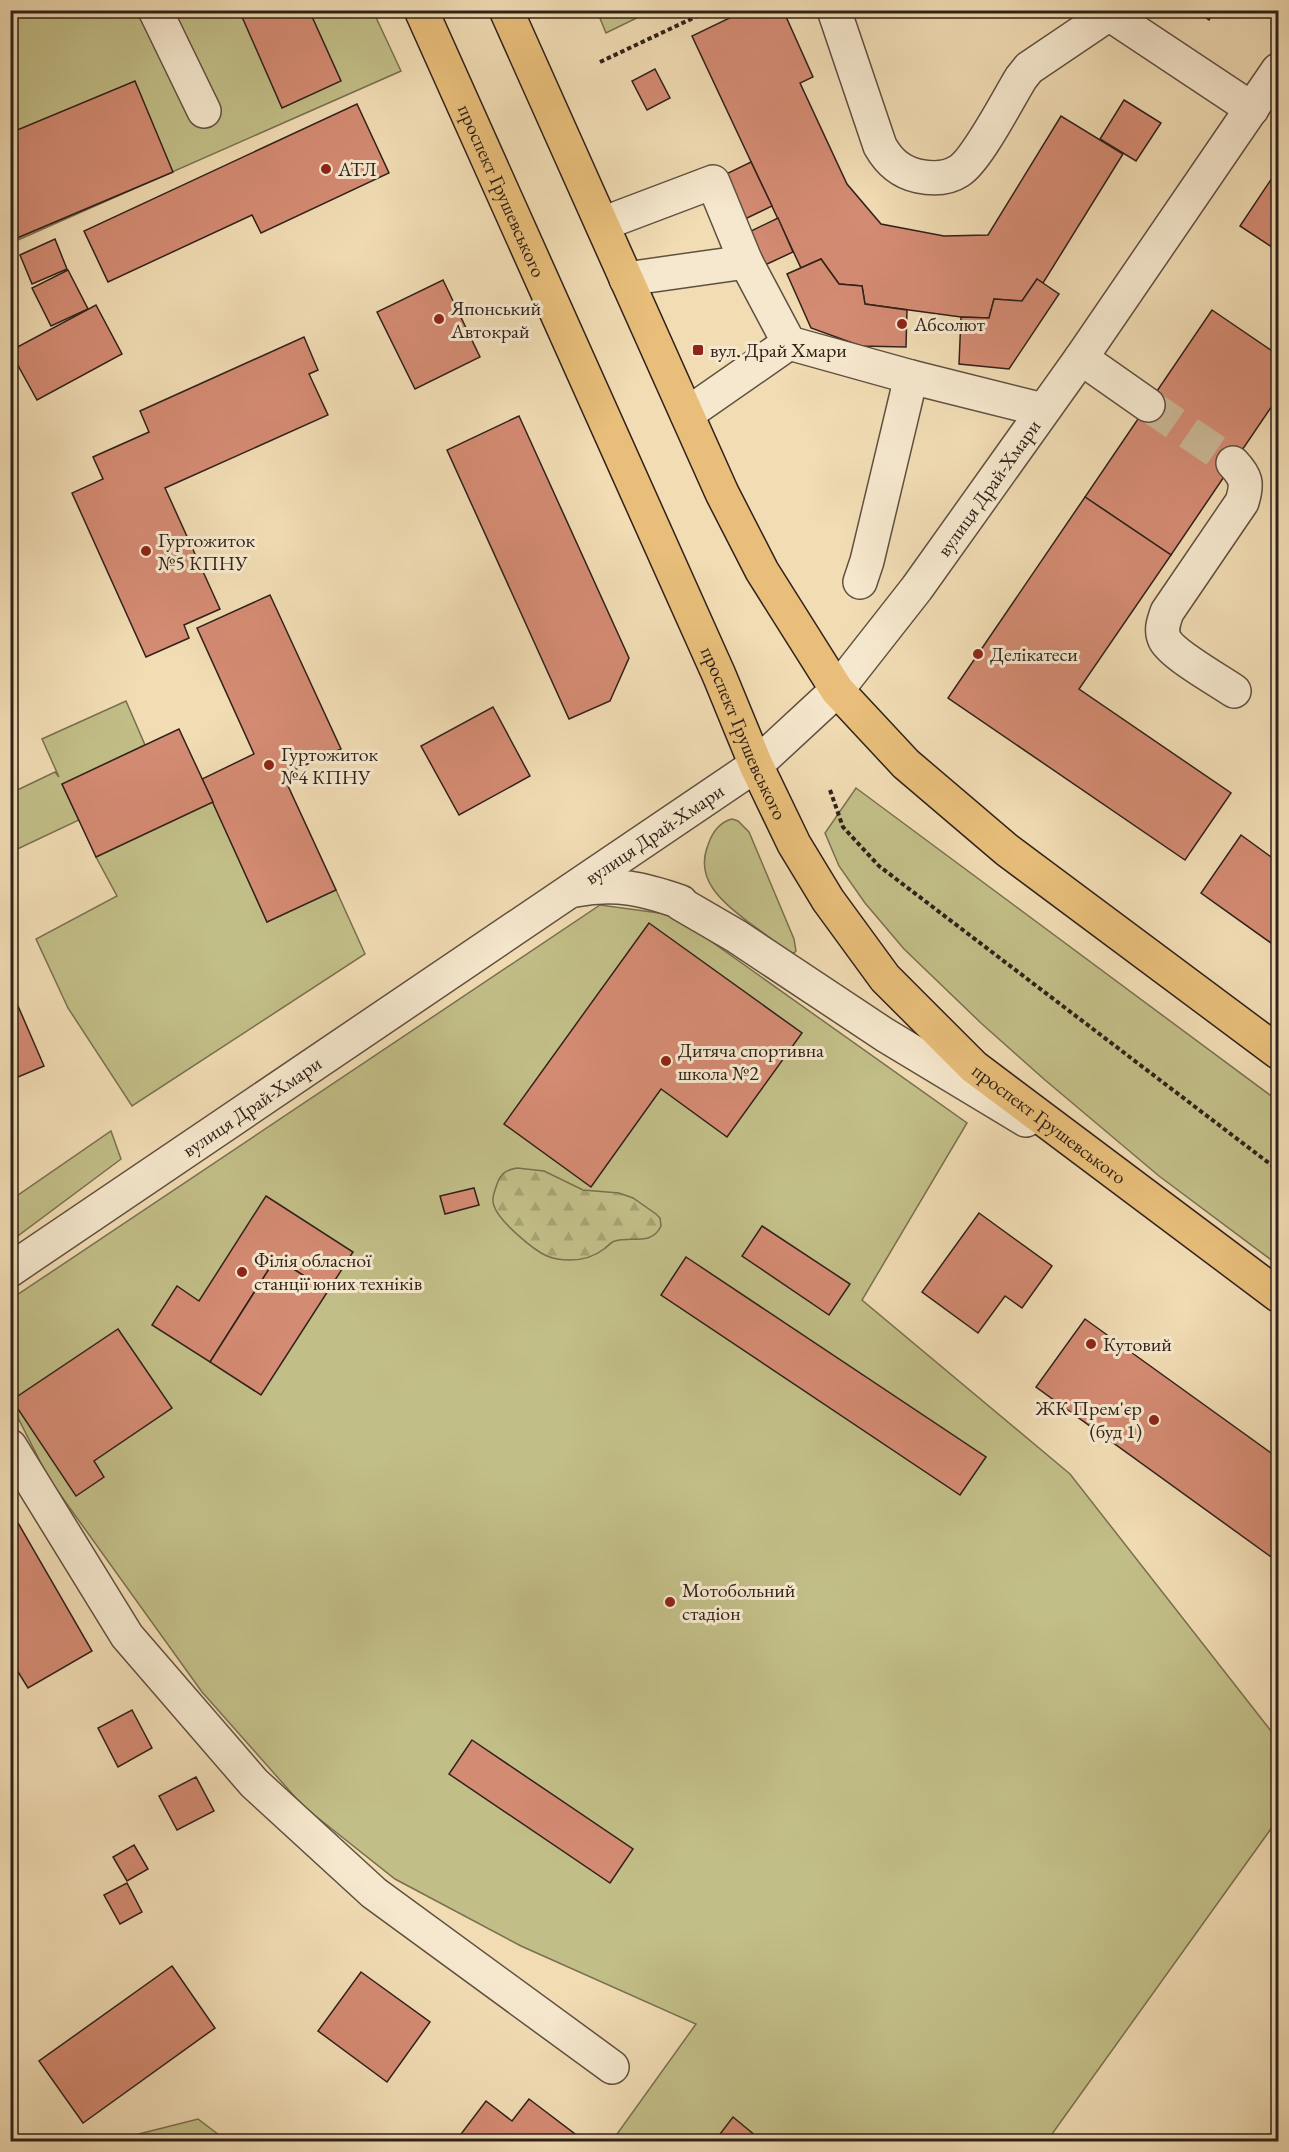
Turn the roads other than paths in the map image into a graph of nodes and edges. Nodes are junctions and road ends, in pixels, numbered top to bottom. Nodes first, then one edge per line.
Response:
1 (155, 10) edge
2 (421, 10) edge
3 (506, 10) edge
4 (834, 10) edge
5 (1109, 12) edge
6 (1278, 70) edge
7 (1252, 109) junction
8 (204, 111) dead end
9 (602, 224) junction
10 (746, 262) junction
11 (626, 279) junction
12 (789, 343) junction
13 (1081, 358) junction
14 (911, 377) junction
15 (1148, 405) tunnel mouth
16 (1043, 410) junction
17 (687, 414) junction
18 (1233, 463) tunnel mouth
19 (860, 582) dead end
20 (837, 690) junction
21 (1234, 691) dead end
22 (756, 765) junction
23 (570, 891) junction
24 (1278, 1052) edge
25 (1122, 1178) junction
26 (10, 1270) edge
27 (1278, 1295) edge
28 (10, 1446) edge
29 (612, 2067) dead end

1 - 8 street
2 - 22 main road, проспект Грушевського
3 - 9 main road
4 - 5 street
5 - 7 street
6 - 7 street, вулиця Драй-Хмари
7 - 13 street, вулиця Драй-Хмари
9 - 10 street
9 - 11 main road
10 - 11 street
10 - 12 street
11 - 17 main road
12 - 14 street
12 - 17 street
13 - 15 street
13 - 16 street, вулиця Драй-Хмари
14 - 16 street
14 - 19 street
16 - 20 street, вулиця Драй-Хмари
17 - 20 main road
18 - 21 street
20 - 22 street, вулиця Драй-Хмари
20 - 24 main road
22 - 23 street, вулиця Драй-Хмари
22 - 25 main road, проспект Грушевського
23 - 25 street
23 - 26 street, вулиця Драй-Хмари
25 - 27 main road, проспект Грушевського
28 - 29 street

